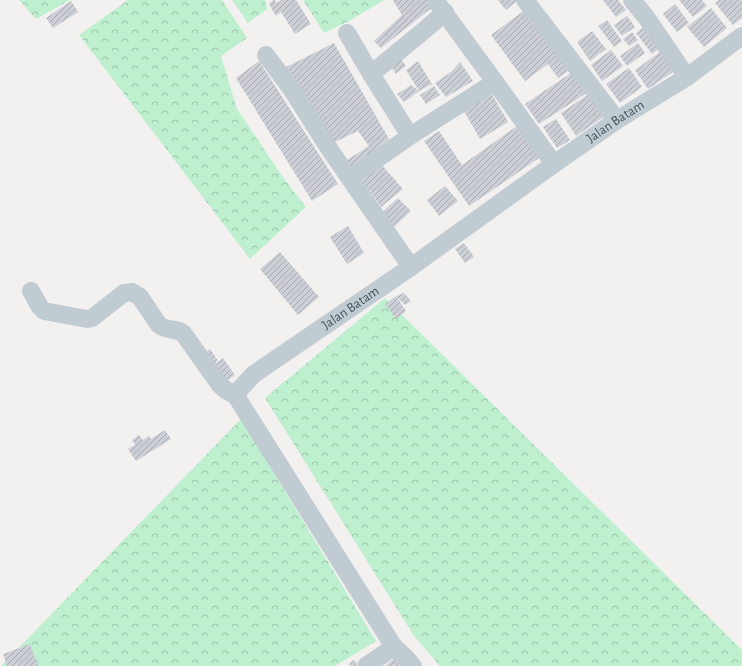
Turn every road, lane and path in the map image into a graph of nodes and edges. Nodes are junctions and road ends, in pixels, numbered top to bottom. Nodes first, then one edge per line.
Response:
1 (526, 0) edge
2 (632, 0) edge
3 (440, 6) edge
4 (347, 33) dead end
5 (742, 36) edge
6 (266, 55) dead end
7 (371, 74) junction
8 (687, 77) junction
9 (495, 82) junction
10 (617, 120) junction
11 (410, 136) junction
12 (554, 164) junction
13 (350, 178) junction
14 (411, 267) junction
15 (31, 291) dead end
16 (236, 396) junction
17 (394, 647) junction
18 (366, 666) edge
19 (413, 666) edge

1 - 10 street
2 - 8 street
3 - 7 street
3 - 9 street
4 - 7 street
5 - 8 street, Jalan Batam
6 - 13 street
7 - 11 street
8 - 10 street, Jalan Batam
9 - 11 street
9 - 12 street
10 - 12 street, Jalan Batam
11 - 13 street
12 - 14 street, Jalan Batam
13 - 14 street
14 - 16 street, Jalan Batam
15 - 16 street
16 - 17 street
17 - 18 street
17 - 19 street

